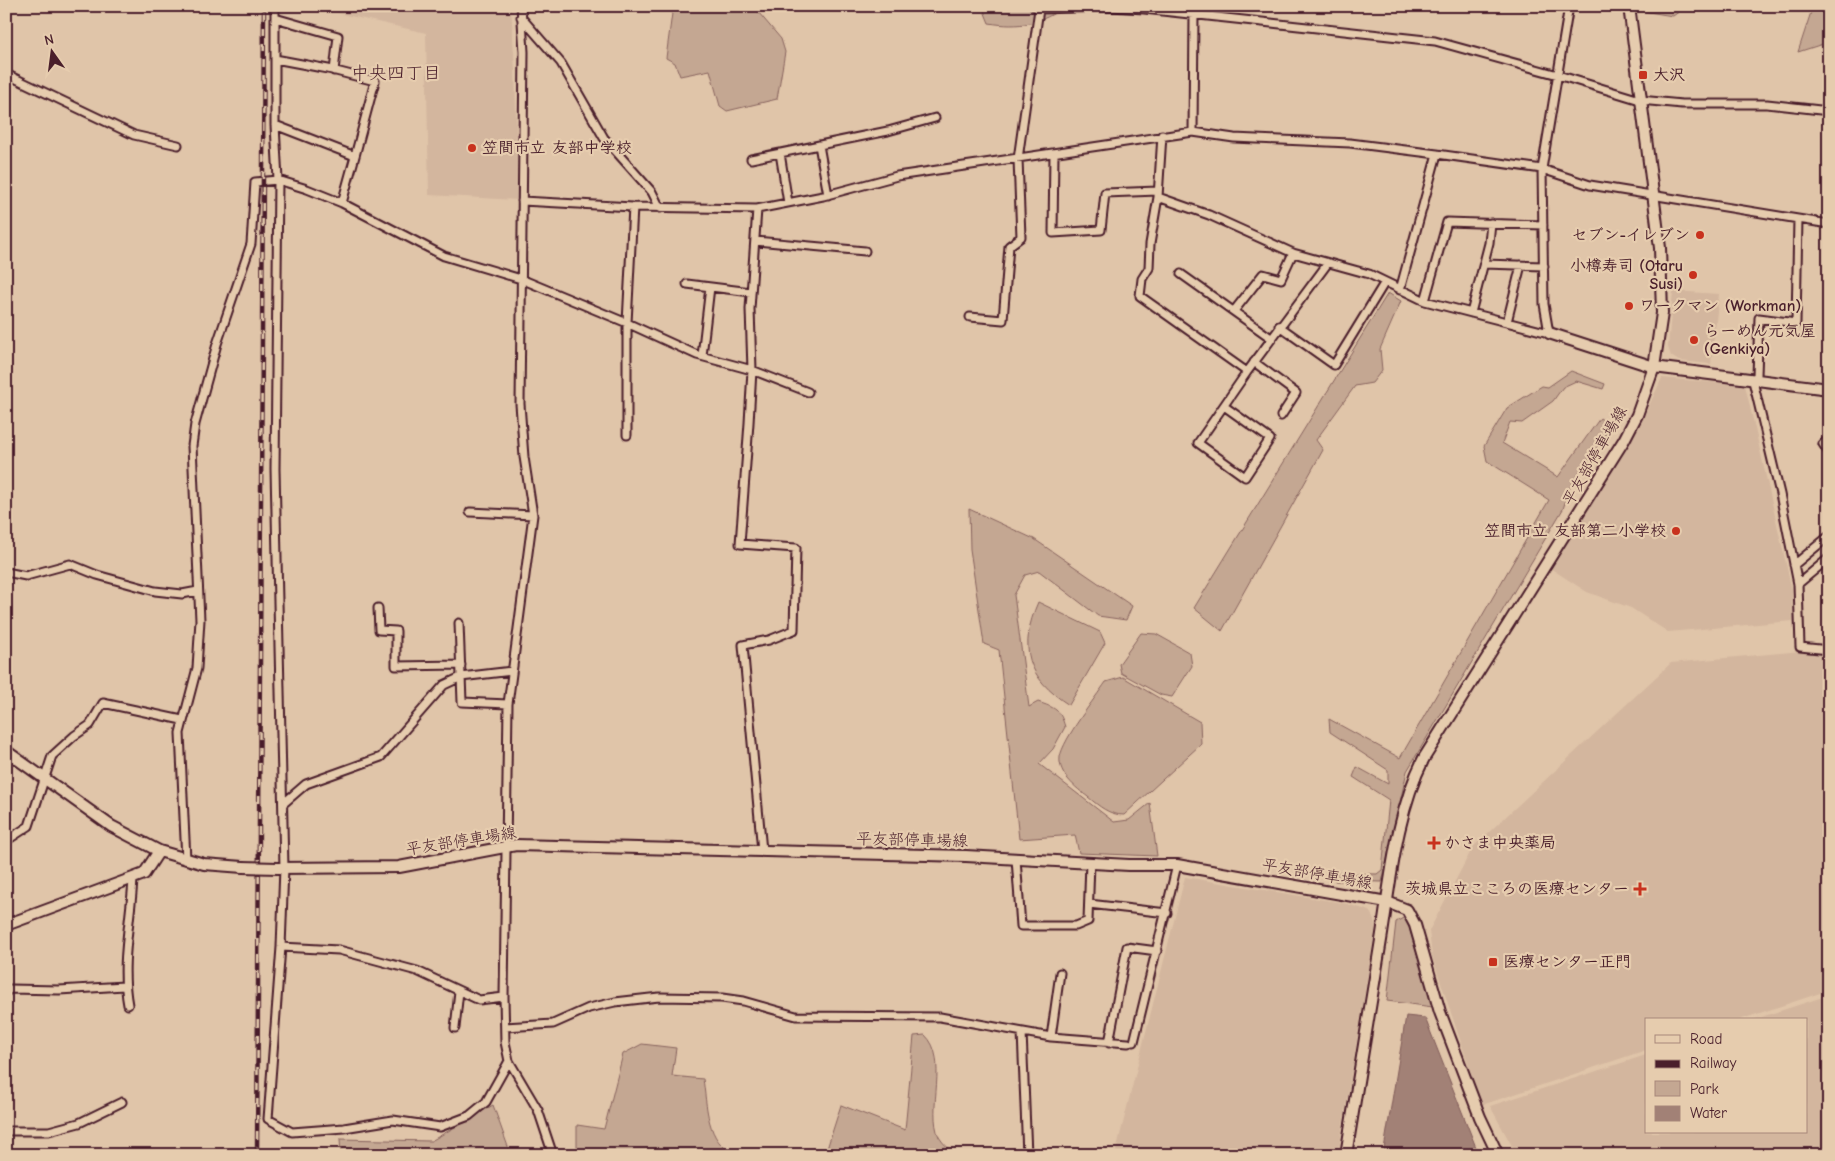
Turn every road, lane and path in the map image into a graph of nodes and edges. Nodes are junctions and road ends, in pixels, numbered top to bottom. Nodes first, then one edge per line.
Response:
1 (275, 6) edge
2 (520, 6) edge
3 (1569, 6) edge
4 (1629, 6) edge
5 (1036, 8) edge
6 (1194, 15) junction
7 (521, 17) junction
8 (275, 18) junction
9 (275, 59) junction
10 (334, 71) junction
11 (6, 74) edge
12 (1558, 75) junction
13 (1640, 100) junction
14 (1829, 111) edge
15 (935, 118) dead end
16 (275, 125) junction
17 (1193, 132) junction
18 (1162, 135) junction
19 (178, 145) dead end
20 (819, 145) junction
21 (780, 153) junction
22 (1054, 153) junction
23 (1437, 154) junction
24 (355, 156) junction
25 (751, 159) dead end
26 (1018, 159) junction
27 (1542, 170) junction
28 (278, 180) junction
29 (1158, 194) junction
30 (1653, 194) junction
31 (828, 195) junction
32 (522, 201) junction
33 (342, 203) junction
34 (788, 203) junction
35 (634, 207) junction
36 (660, 208) junction
37 (757, 208) junction
38 (1798, 220) junction
39 (1491, 223) junction
40 (1829, 224) edge
41 (1543, 225) junction
42 (755, 241) junction
43 (866, 251) dead end
44 (1293, 253) junction
45 (1328, 263) junction
46 (1484, 264) junction
47 (1521, 266) junction
48 (1544, 266) junction
49 (1181, 274) dead end
50 (521, 279) junction
51 (1385, 282) junction
52 (688, 284) dead end
53 (710, 287) junction
54 (1400, 290) junction
55 (751, 292) junction
56 (1425, 301) junction
57 (1234, 311) junction
58 (1471, 313) junction
59 (970, 317) dead end
60 (1507, 322) junction
61 (627, 323) junction
62 (1279, 326) junction
63 (1549, 333) junction
64 (1271, 338) junction
65 (702, 356) junction
66 (1254, 362) junction
67 (1654, 367) junction
68 (752, 370) junction
69 (1247, 372) junction
70 (1753, 381) junction
71 (1829, 389) edge
72 (808, 392) dead end
73 (1224, 406) junction
74 (1281, 416) dead end
75 (627, 435) dead end
76 (1829, 438) edge
77 (1829, 453) edge
78 (470, 512) dead end
79 (534, 515) junction
80 (1829, 536) edge
81 (1829, 558) edge
82 (1794, 565) junction
83 (6, 572) edge
84 (1798, 584) junction
85 (198, 591) junction
86 (378, 608) dead end
87 (459, 623) dead end
88 (1829, 650) edge
89 (461, 665) junction
90 (512, 671) junction
91 (461, 677) junction
92 (508, 704) junction
93 (182, 720) junction
94 (6, 751) edge
95 (46, 779) junction
96 (284, 803) junction
97 (6, 841) edge
98 (505, 847) junction
99 (159, 851) junction
100 (762, 851) junction
101 (1016, 859) junction
102 (186, 860) junction
103 (1090, 862) junction
104 (1177, 865) junction
105 (281, 868) junction
106 (133, 879) junction
107 (1387, 902) junction
108 (1089, 904) junction
109 (1166, 913) junction
110 (6, 925) edge
111 (281, 946) junction
112 (1157, 951) junction
113 (1060, 973) dead end
114 (124, 986) junction
115 (459, 991) junction
116 (6, 992) edge
117 (504, 998) junction
118 (128, 1005) dead end
119 (505, 1027) junction
120 (455, 1028) dead end
121 (1022, 1032) junction
122 (1051, 1036) junction
123 (1109, 1042) junction
124 (509, 1061) junction
125 (122, 1102) dead end
126 (6, 1131) edge
127 (553, 1155) edge
128 (1027, 1155) edge
129 (1346, 1155) edge
130 (1498, 1155) edge

1 - 8 street
2 - 7 street
3 - 12 street
4 - 13 main road, 平友部停車場線
5 - 6 street
5 - 26 street
6 - 12 street
6 - 17 street
7 - 32 street
7 - 36 street
8 - 9 street
8 - 10 street
9 - 10 street
9 - 16 street
10 - 24 street
11 - 19 street
12 - 13 street
12 - 27 street
13 - 14 street
13 - 30 main road, 平友部停車場線
15 - 20 street
16 - 24 street
16 - 28 street
17 - 18 street
17 - 23 street
18 - 22 street
18 - 29 street
20 - 21 street
20 - 31 street
21 - 25 street
21 - 34 street
22 - 26 street
22 - 29 street
23 - 27 street
23 - 54 street
24 - 33 street
26 - 31 street
26 - 59 street
27 - 30 street
27 - 41 street
28 - 33 street
28 - 85 street
28 - 96 street
29 - 44 street
29 - 69 street
30 - 38 street
30 - 67 main road, 平友部停車場線
31 - 34 street
32 - 35 street
32 - 50 street
33 - 50 street
34 - 37 street
35 - 36 street
35 - 61 street
36 - 37 street
37 - 42 street
38 - 40 street
38 - 70 street
39 - 41 street
39 - 46 street
39 - 56 street
41 - 48 street
42 - 43 street
42 - 55 street
44 - 45 street
44 - 57 street
45 - 51 street
45 - 62 street
46 - 47 street
46 - 58 street
47 - 48 street
47 - 60 street
48 - 63 street
49 - 57 street
50 - 61 street
50 - 79 street
51 - 54 street
51 - 62 street
52 - 53 street
53 - 55 street
53 - 65 street
54 - 56 street
55 - 68 street
56 - 58 street
57 - 64 street
58 - 60 street
60 - 63 street
61 - 65 street
61 - 75 street
62 - 64 street
63 - 67 main road
64 - 66 street
65 - 68 street
66 - 69 street
66 - 74 street
67 - 70 main road
67 - 107 main road, 平友部停車場線
68 - 72 street
68 - 100 street
69 - 73 street
70 - 71 main road
70 - 82 street
73 - 73 street
76 - 77 street
78 - 79 street
79 - 90 street
80 - 82 street
81 - 84 street
82 - 84 street
83 - 85 street
84 - 88 street
85 - 93 street
86 - 89 street
87 - 89 street
89 - 91 street
90 - 91 street
90 - 92 street
91 - 92 street
91 - 96 street
92 - 98 street
93 - 95 street
93 - 102 street
94 - 95 main road
95 - 97 street
95 - 99 main road
96 - 105 street
98 - 100 main road, 平友部停車場線
98 - 105 main road, 平友部停車場線
98 - 117 street
99 - 102 main road
99 - 106 main road
100 - 101 main road, 平友部停車場線
101 - 103 main road, 平友部停車場線
101 - 108 street
102 - 105 main road, 平友部停車場線, bridge
103 - 104 main road, 平友部停車場線
103 - 108 street
104 - 107 main road, 平友部停車場線
104 - 109 street
105 - 111 street
106 - 110 main road
106 - 114 street
107 - 129 main road
107 - 130 main road
108 - 109 street
109 - 112 street
111 - 115 street
111 - 124 street
112 - 123 street
112 - 123 street
113 - 122 street
114 - 116 street
114 - 118 street
115 - 117 street
115 - 120 street
117 - 119 street
119 - 121 street
119 - 124 street
121 - 122 street
121 - 128 street
122 - 123 street
124 - 127 street
125 - 126 street

